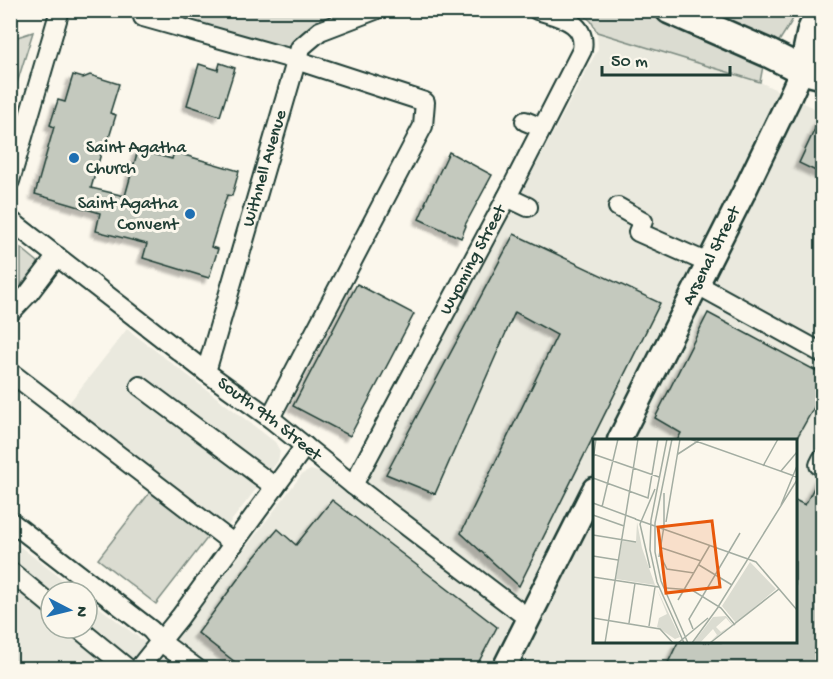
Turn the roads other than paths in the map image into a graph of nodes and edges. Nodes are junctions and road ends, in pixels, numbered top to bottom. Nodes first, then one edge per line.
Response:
1 (375, 10) edge
2 (537, 10) edge
3 (670, 10) edge
4 (816, 14) edge
5 (144, 17) dead end
6 (58, 18) edge
7 (822, 51) edge
8 (296, 60) junction
9 (816, 75) edge
10 (10, 182) edge
11 (507, 196) junction
12 (528, 207) dead end
13 (618, 207) dead end
14 (10, 220) edge
15 (57, 256) junction
16 (708, 263) junction
17 (698, 285) junction
18 (10, 313) edge
19 (822, 352) edge
20 (10, 372) edge
21 (206, 372) junction
22 (140, 386) dead end
23 (270, 418) junction
24 (620, 439) edge
25 (305, 446) junction
26 (353, 485) junction
27 (275, 487) junction
28 (593, 491) edge
29 (10, 521) edge
30 (234, 544) junction
31 (10, 571) edge
32 (39, 595) edge
33 (529, 619) junction
34 (92, 640) edge
35 (161, 642) junction
36 (127, 669) edge
37 (139, 669) edge
38 (196, 669) edge
39 (504, 669) edge

1 - 8 street, Withnell Avenue
2 - 11 street, Wyoming Street
3 - 9 highway
4 - 9 main road, Arsenal Street
5 - 8 street
6 - 10 street
7 - 9 main road, Arsenal Street
8 - 21 street, Withnell Avenue
8 - 23 street
9 - 16 main road, Arsenal Street
11 - 12 street
11 - 26 street, Wyoming Street
13 - 16 street
14 - 15 street, South 9th Street
15 - 18 street
15 - 21 street, South 9th Street
16 - 17 main road, Arsenal Street
17 - 19 street
17 - 24 main road, Arsenal Street
20 - 30 street
21 - 23 street, South 9th Street
22 - 27 street
23 - 25 street, South 9th Street
25 - 26 street, South 9th Street
25 - 27 street
26 - 33 street, South 9th Street
27 - 30 street
28 - 33 main road
29 - 35 street
30 - 35 street
31 - 32 street
33 - 39 main road
34 - 36 street
35 - 37 street
35 - 38 street

